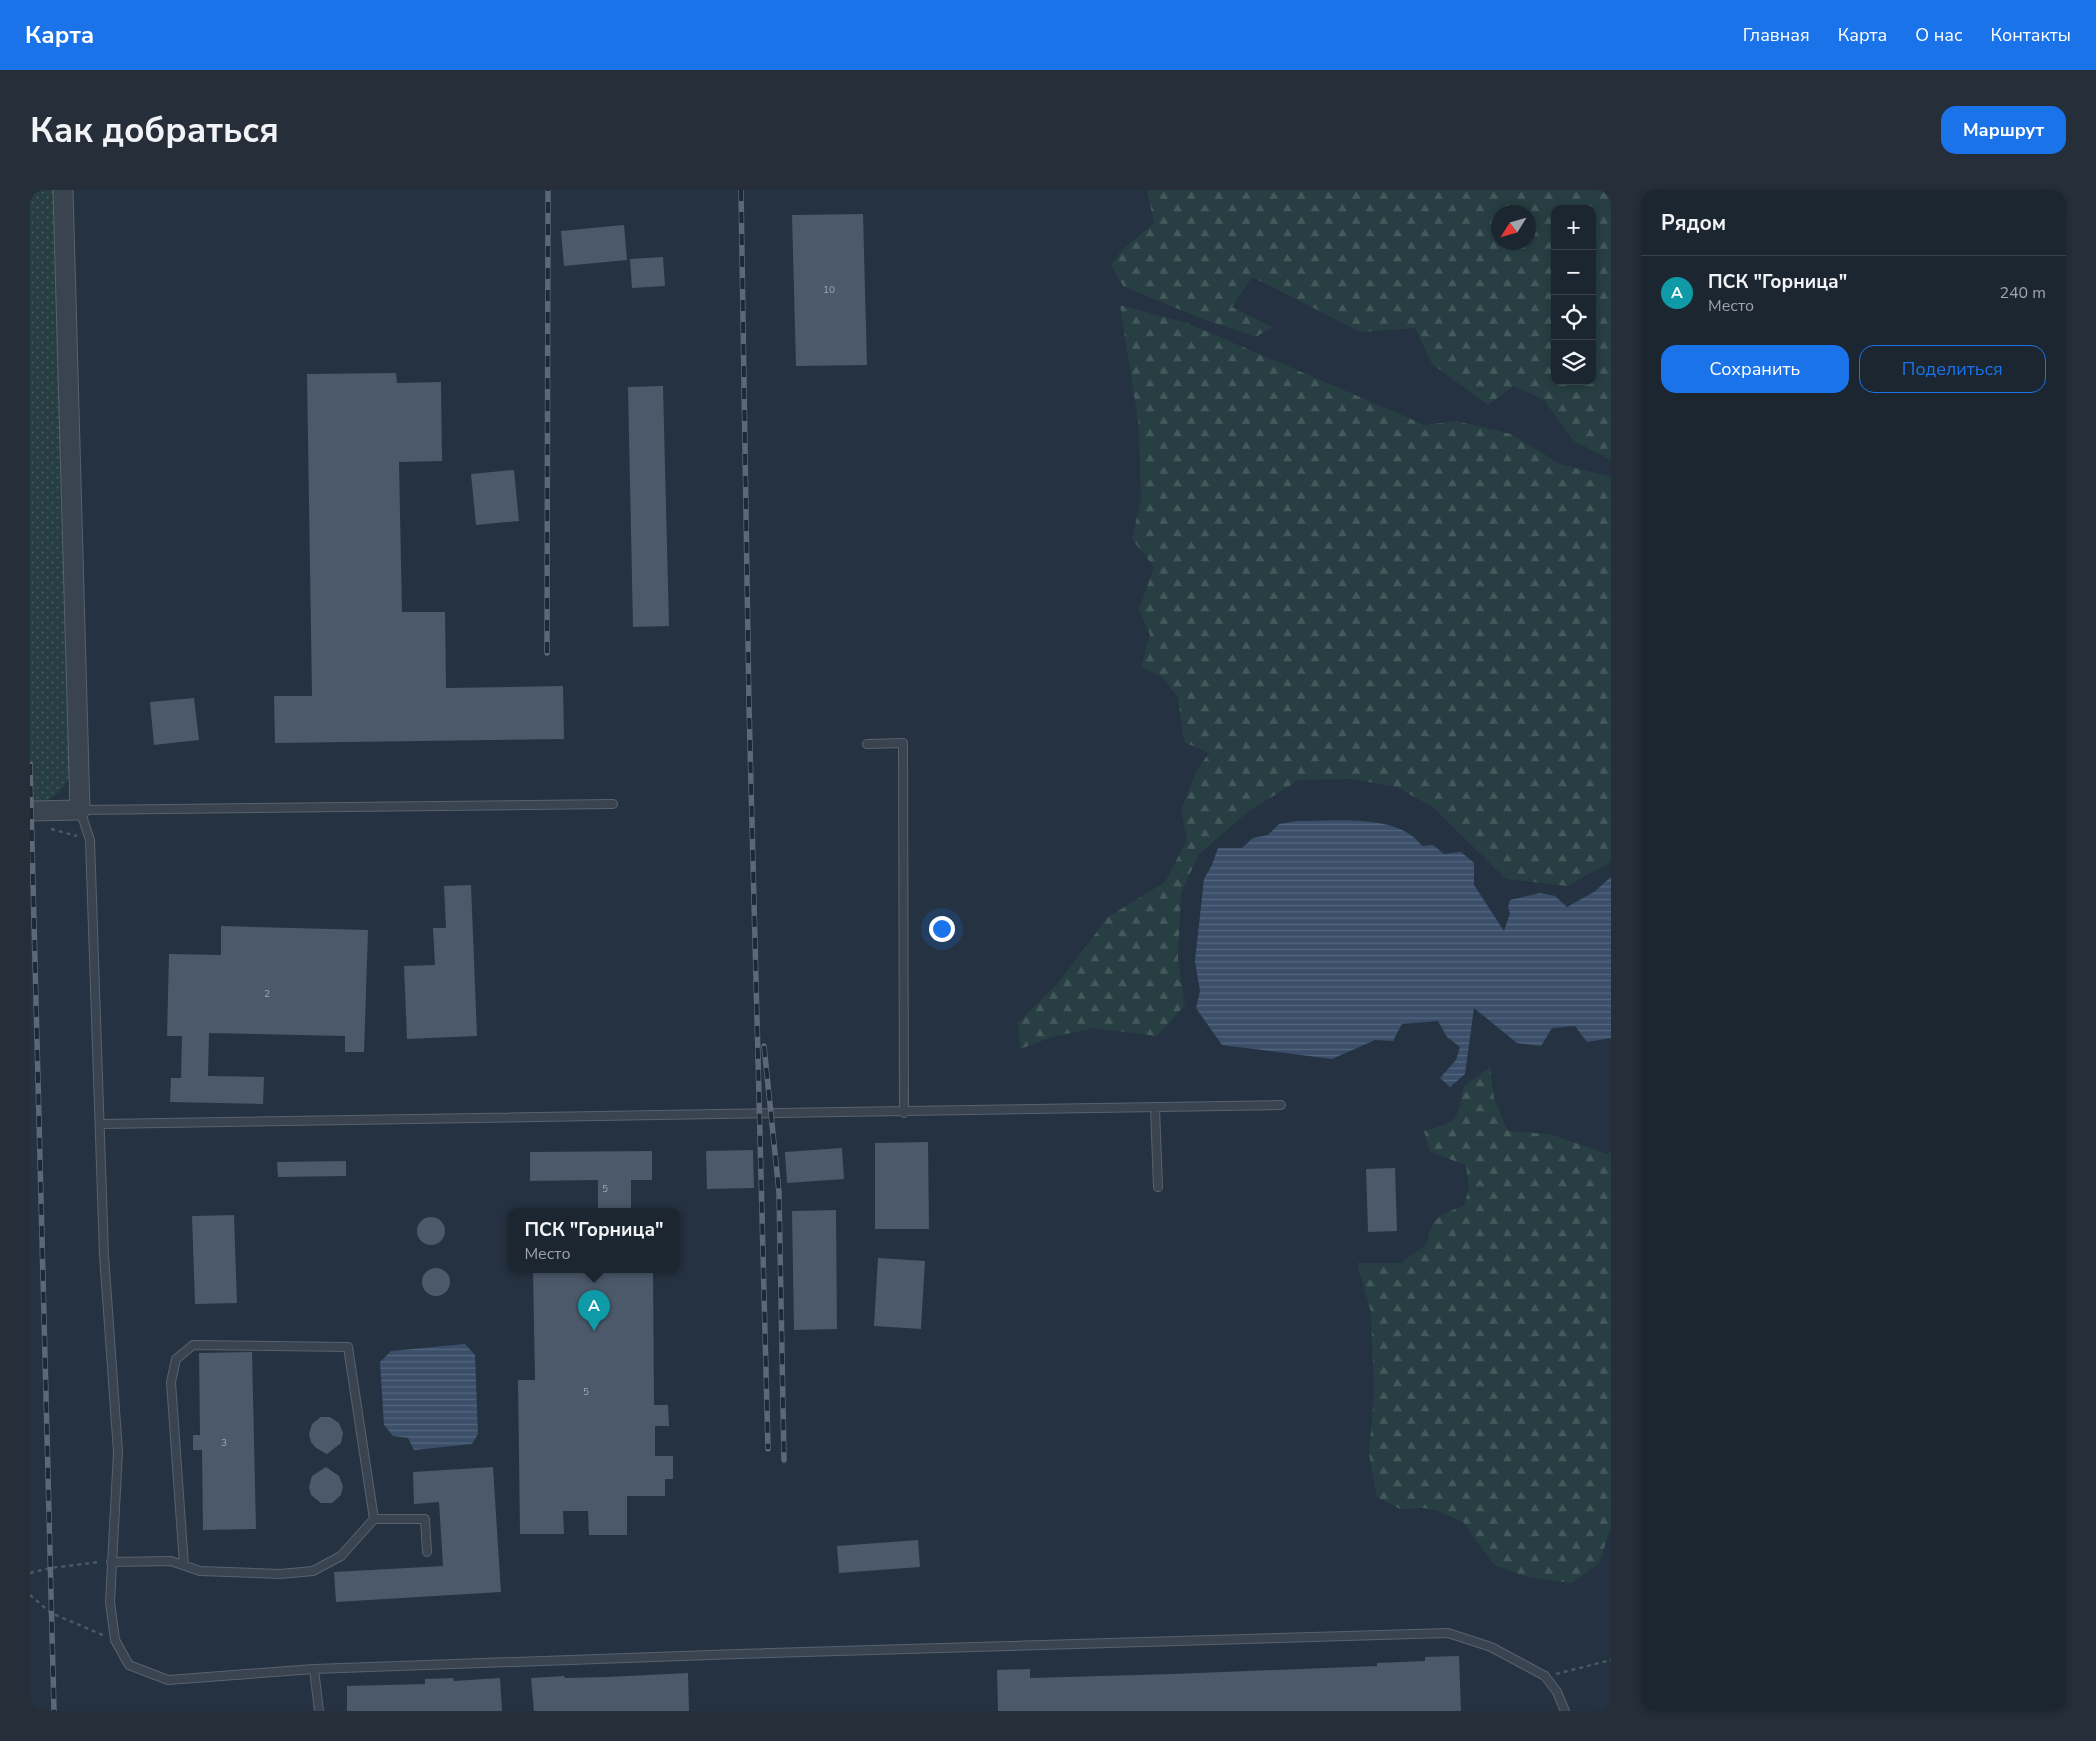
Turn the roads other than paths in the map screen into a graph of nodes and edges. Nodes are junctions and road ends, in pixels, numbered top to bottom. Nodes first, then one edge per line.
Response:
1 (63, 190) edge
2 (867, 744) dead end
3 (613, 804) dead end
4 (80, 810) junction
5 (30, 811) edge
6 (1281, 1106) dead end
7 (1155, 1108) junction
8 (904, 1113) junction
9 (101, 1124) junction
10 (1158, 1187) dead end
11 (374, 1519) junction
12 (427, 1552) dead end
13 (111, 1562) junction
14 (184, 1565) junction
15 (314, 1669) junction
16 (318, 1711) edge
17 (1565, 1711) edge

1 - 4 street
2 - 8 lane
3 - 4 lane
4 - 5 street
4 - 9 lane
6 - 7 lane
7 - 8 lane
7 - 10 lane
8 - 9 lane
9 - 13 lane
11 - 12 lane
11 - 14 lane
11 - 14 lane
13 - 14 lane
13 - 15 lane
15 - 16 lane
15 - 17 lane

